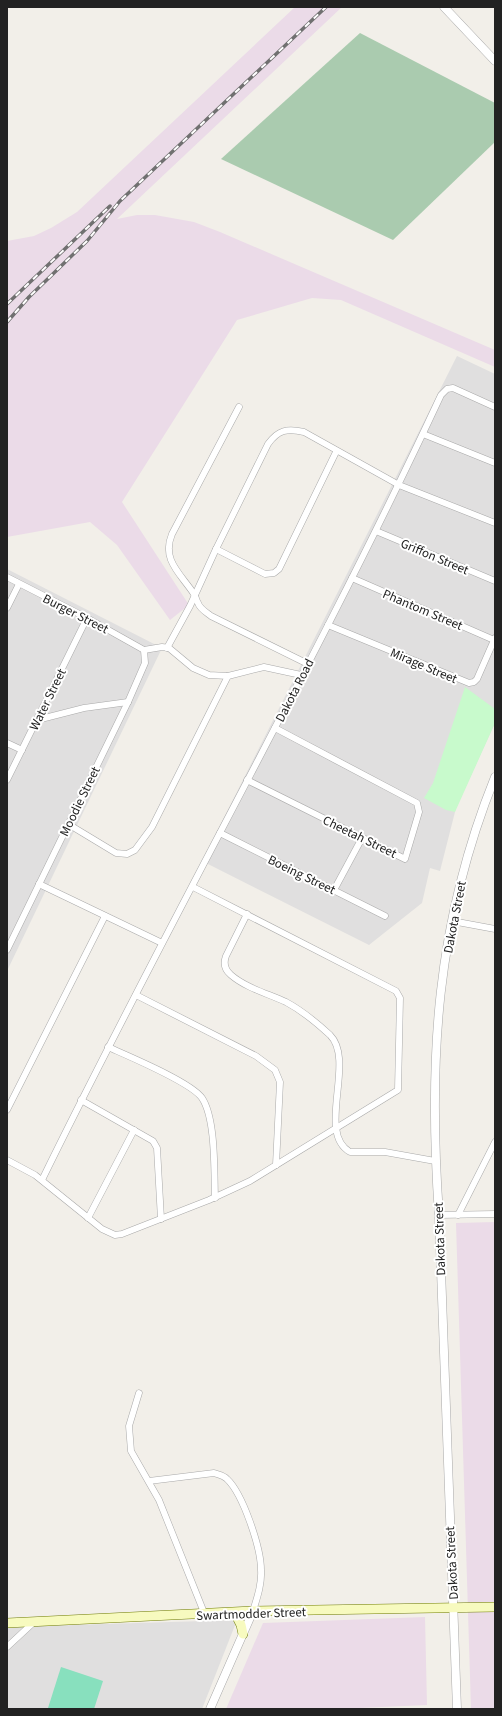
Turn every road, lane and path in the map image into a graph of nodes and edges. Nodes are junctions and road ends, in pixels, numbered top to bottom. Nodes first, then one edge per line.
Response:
1 (444, 7) edge
2 (495, 61) edge
3 (239, 407) dead end
4 (495, 407) edge
5 (423, 434) junction
6 (336, 452) junction
7 (495, 463) edge
8 (399, 485) junction
9 (495, 522) edge
10 (376, 531) junction
11 (216, 549) junction
12 (7, 577) edge
13 (352, 578) junction
14 (495, 581) edge
15 (19, 584) junction
16 (195, 595) junction
17 (7, 608) edge
18 (87, 618) junction
19 (328, 625) junction
20 (495, 639) edge
21 (167, 648) junction
22 (144, 650) junction
23 (308, 664) junction
24 (301, 675) junction
25 (228, 676) junction
26 (128, 702) junction
27 (37, 720) junction
28 (275, 728) junction
29 (7, 743) edge
30 (22, 750) junction
31 (495, 777) edge
32 (7, 780) edge
33 (248, 780) junction
34 (68, 824) junction
35 (220, 833) junction
36 (362, 838) junction
37 (39, 884) junction
38 (193, 887) junction
39 (334, 890) junction
40 (247, 914) junction
41 (105, 916) junction
42 (384, 916) dead end
43 (452, 921) junction
44 (495, 928) edge
45 (162, 943) junction
46 (7, 950) edge
47 (136, 995) junction
48 (108, 1047) junction
49 (81, 1100) junction
50 (7, 1110) edge
51 (336, 1129) junction
52 (134, 1130) junction
53 (495, 1142) edge
54 (7, 1160) edge
55 (435, 1161) junction
56 (276, 1165) junction
57 (42, 1180) junction
58 (215, 1198) junction
59 (458, 1214) junction
60 (495, 1214) edge
61 (439, 1215) junction
62 (88, 1218) junction
63 (161, 1219) junction
64 (140, 1393) dead end
65 (149, 1481) junction
66 (495, 1607) edge
67 (454, 1608) junction
68 (253, 1612) junction
69 (235, 1613) junction
70 (204, 1615) junction
71 (34, 1622) junction
72 (7, 1623) edge
73 (243, 1634) junction
74 (7, 1647) edge
75 (210, 1709) edge
76 (457, 1709) edge

1 - 2 street
3 - 16 street
4 - 5 street, Dakota Road
5 - 7 street
5 - 8 street, Dakota Road
6 - 8 street
6 - 11 street
6 - 11 street
8 - 9 street
8 - 10 street, Dakota Road
10 - 13 street, Dakota Road
10 - 14 street, Griffon Street
11 - 16 street
12 - 15 street, Burger Street
13 - 19 street, Dakota Road
13 - 20 street, Phantom Street
15 - 17 street
15 - 18 street, Burger Street
16 - 21 street
16 - 23 street
18 - 22 street, Burger Street
18 - 27 street, Water Street
19 - 20 street, Mirage Street
19 - 23 street, Dakota Road
21 - 22 street
21 - 25 street
22 - 26 street, Moodie Street
23 - 24 street, Dakota Road
24 - 25 street
24 - 28 street, Dakota Road
25 - 34 street
26 - 27 street
26 - 34 street, Moodie Street
27 - 30 street, Water Street
28 - 33 street, Dakota Road
28 - 36 street, Cheetah Street
29 - 30 street
30 - 32 street, Water Street
31 - 43 street, Dakota Street
33 - 35 street, Dakota Road
33 - 36 street, Cheetah Street
34 - 37 street, Moodie Street
35 - 38 street, Dakota Road
35 - 39 street, Boeing Street
36 - 39 street
37 - 41 street
37 - 46 street, Moodie Street
38 - 40 street
38 - 45 street, Dakota Road
39 - 42 street, Boeing Street
40 - 51 street
40 - 51 street
41 - 45 street
41 - 50 street
43 - 44 street
43 - 55 street, Dakota Street
45 - 47 street, Dakota Road
47 - 48 street, Dakota Road
47 - 56 street
48 - 49 street, Dakota Road
48 - 58 street
49 - 52 street
49 - 57 street, Dakota Road
51 - 55 street
51 - 56 street
52 - 62 street
52 - 63 street
53 - 59 street
54 - 57 street
55 - 61 street, Dakota Street
56 - 58 street
57 - 62 street
58 - 63 street
59 - 60 street
59 - 61 street
61 - 67 street, Dakota Street
62 - 63 street
64 - 65 street
65 - 68 street
65 - 70 street
66 - 67 main road, Swartmodder Street
67 - 68 main road, Swartmodder Street
67 - 76 street, Dakota Street
68 - 69 main road, Swartmodder Street
68 - 73 street
69 - 70 main road, Swartmodder Street
69 - 73 main road
70 - 71 main road, Swartmodder Street
71 - 72 main road, Swartmodder Street
71 - 74 street
73 - 75 street

